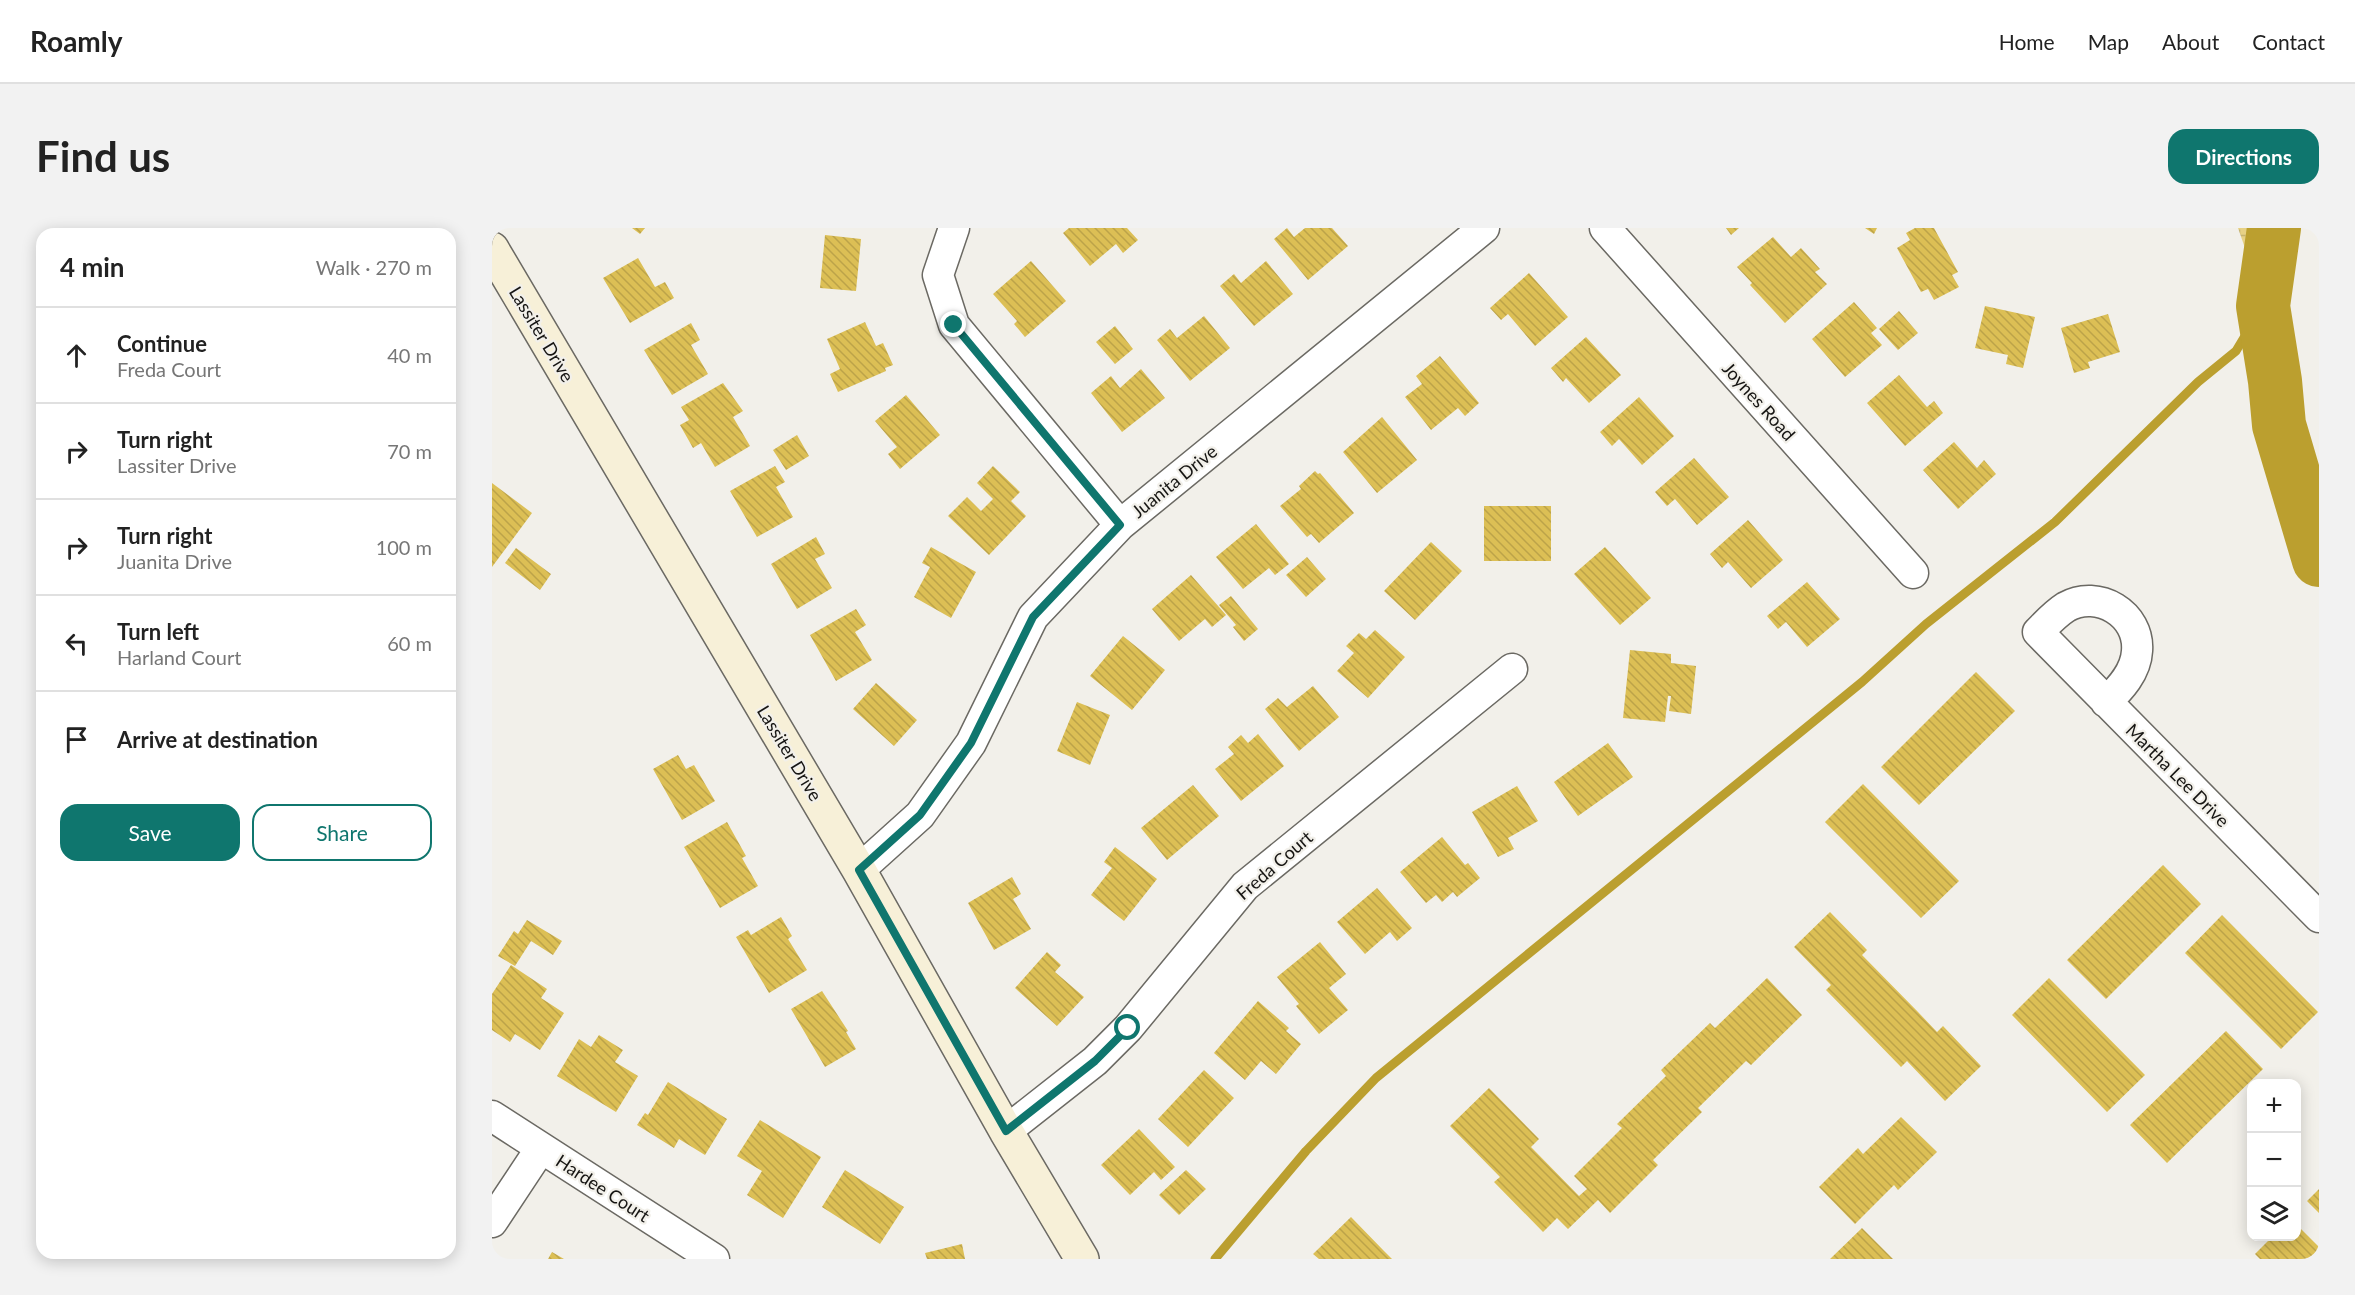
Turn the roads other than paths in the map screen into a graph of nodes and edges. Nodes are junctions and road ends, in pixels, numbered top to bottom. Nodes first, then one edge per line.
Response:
1 (497, 228) edge
2 (954, 228) edge
3 (1484, 228) edge
4 (1605, 228) edge
5 (492, 234) edge
6 (492, 249) edge
7 (1120, 525) junction
8 (1913, 573) dead end
9 (1512, 669) dead end
10 (2106, 702) junction
11 (859, 870) junction
12 (2319, 917) edge
13 (492, 1116) edge
14 (1006, 1131) junction
15 (541, 1148) junction
16 (492, 1222) edge
17 (714, 1259) edge
18 (1082, 1259) edge

1 - 5 street
2 - 7 street
3 - 7 street, Juanita Drive
4 - 8 street, Joynes Road
6 - 11 street, Lassiter Drive
7 - 11 street, Juanita Drive
9 - 14 street, Freda Court
10 - 10 street, Martha Lee Drive
10 - 12 street, Martha Lee Drive
11 - 14 street, Lassiter Drive
13 - 15 street, Hardee Court
14 - 18 street, Lassiter Drive
15 - 16 street
15 - 17 street, Hardee Court

